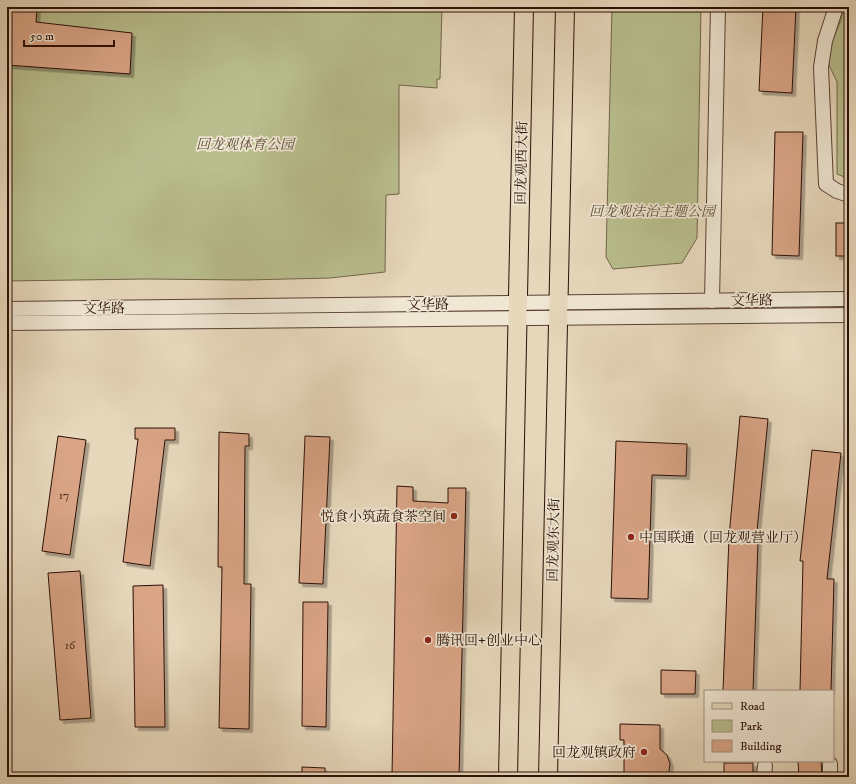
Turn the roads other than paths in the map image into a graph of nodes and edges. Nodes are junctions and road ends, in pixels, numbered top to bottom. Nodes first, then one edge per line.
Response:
1 (524, 7) edge
2 (566, 7) edge
3 (718, 7) edge
4 (836, 7) edge
5 (849, 195) edge
6 (849, 299) edge
7 (712, 301) junction
8 (7, 309) edge
9 (558, 310) junction
10 (518, 311) junction
11 (849, 316) edge
12 (7, 323) edge
13 (508, 777) edge
14 (548, 777) edge

1 - 10 main road, 回龙观西大街
2 - 9 main road
3 - 7 street
4 - 5 street
6 - 7 street, 文华路
7 - 9 street, 文华路
8 - 10 street, 文华路
9 - 10 street, 文华路
9 - 11 street, 文华路
9 - 14 main road, 回龙观东大街
10 - 12 street, 文华路
10 - 13 main road

